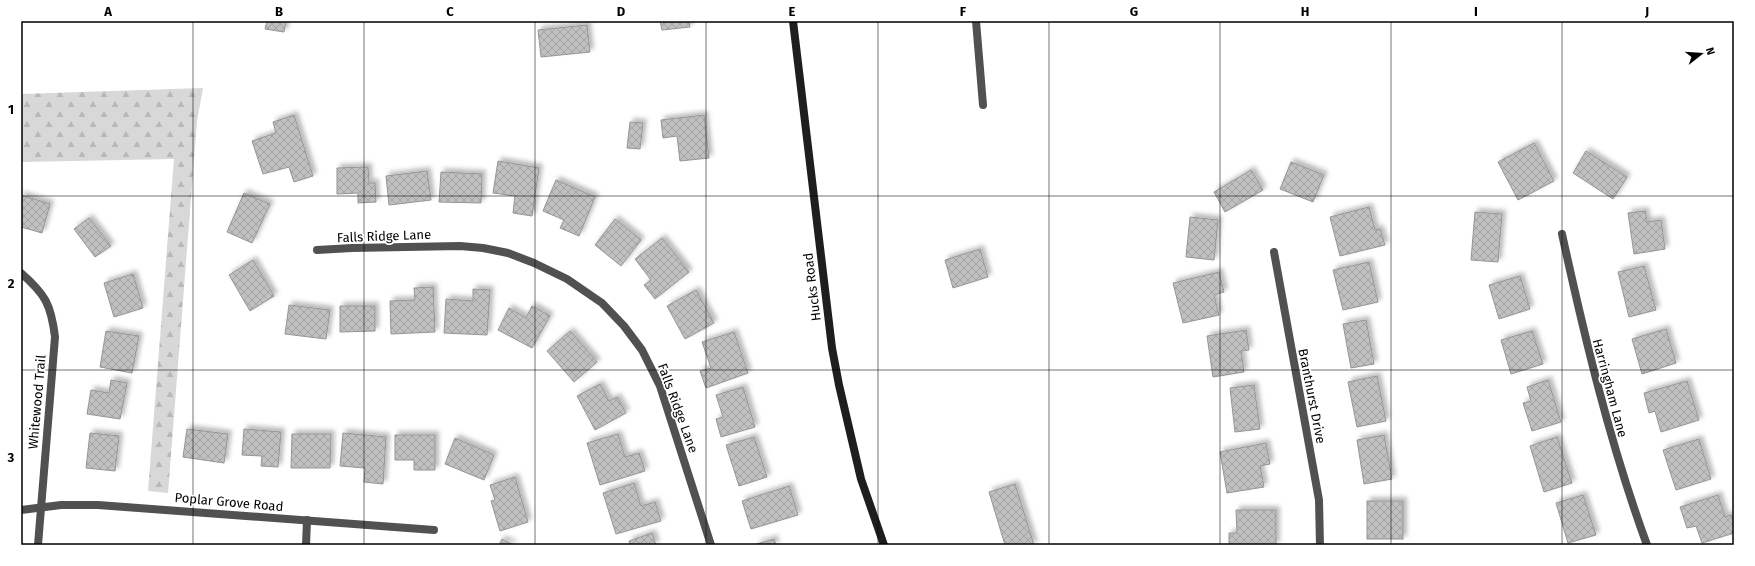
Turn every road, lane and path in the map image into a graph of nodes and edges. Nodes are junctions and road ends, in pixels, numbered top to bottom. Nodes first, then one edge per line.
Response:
1 (793, 21) edge
2 (976, 21) edge
3 (983, 105) dead end
4 (1562, 234) dead end
5 (316, 250) dead end
6 (1274, 252) dead end
7 (21, 273) edge
8 (40, 507) junction
9 (21, 510) edge
10 (308, 520) junction
11 (434, 530) dead end
12 (38, 545) edge
13 (306, 545) edge
14 (711, 545) edge
15 (884, 545) edge
16 (1320, 545) edge
17 (1647, 545) edge

1 - 15 main road, Hucks Road
2 - 3 street
4 - 17 street, Harringham Lane
5 - 14 street, Falls Ridge Lane
6 - 16 street, Branthurst Drive
7 - 8 street, Whitewood Trail
8 - 9 street, Poplar Grove Road
8 - 10 street, Poplar Grove Road
8 - 12 street, Whitewood Trail
10 - 11 street, Poplar Grove Road
10 - 13 street

